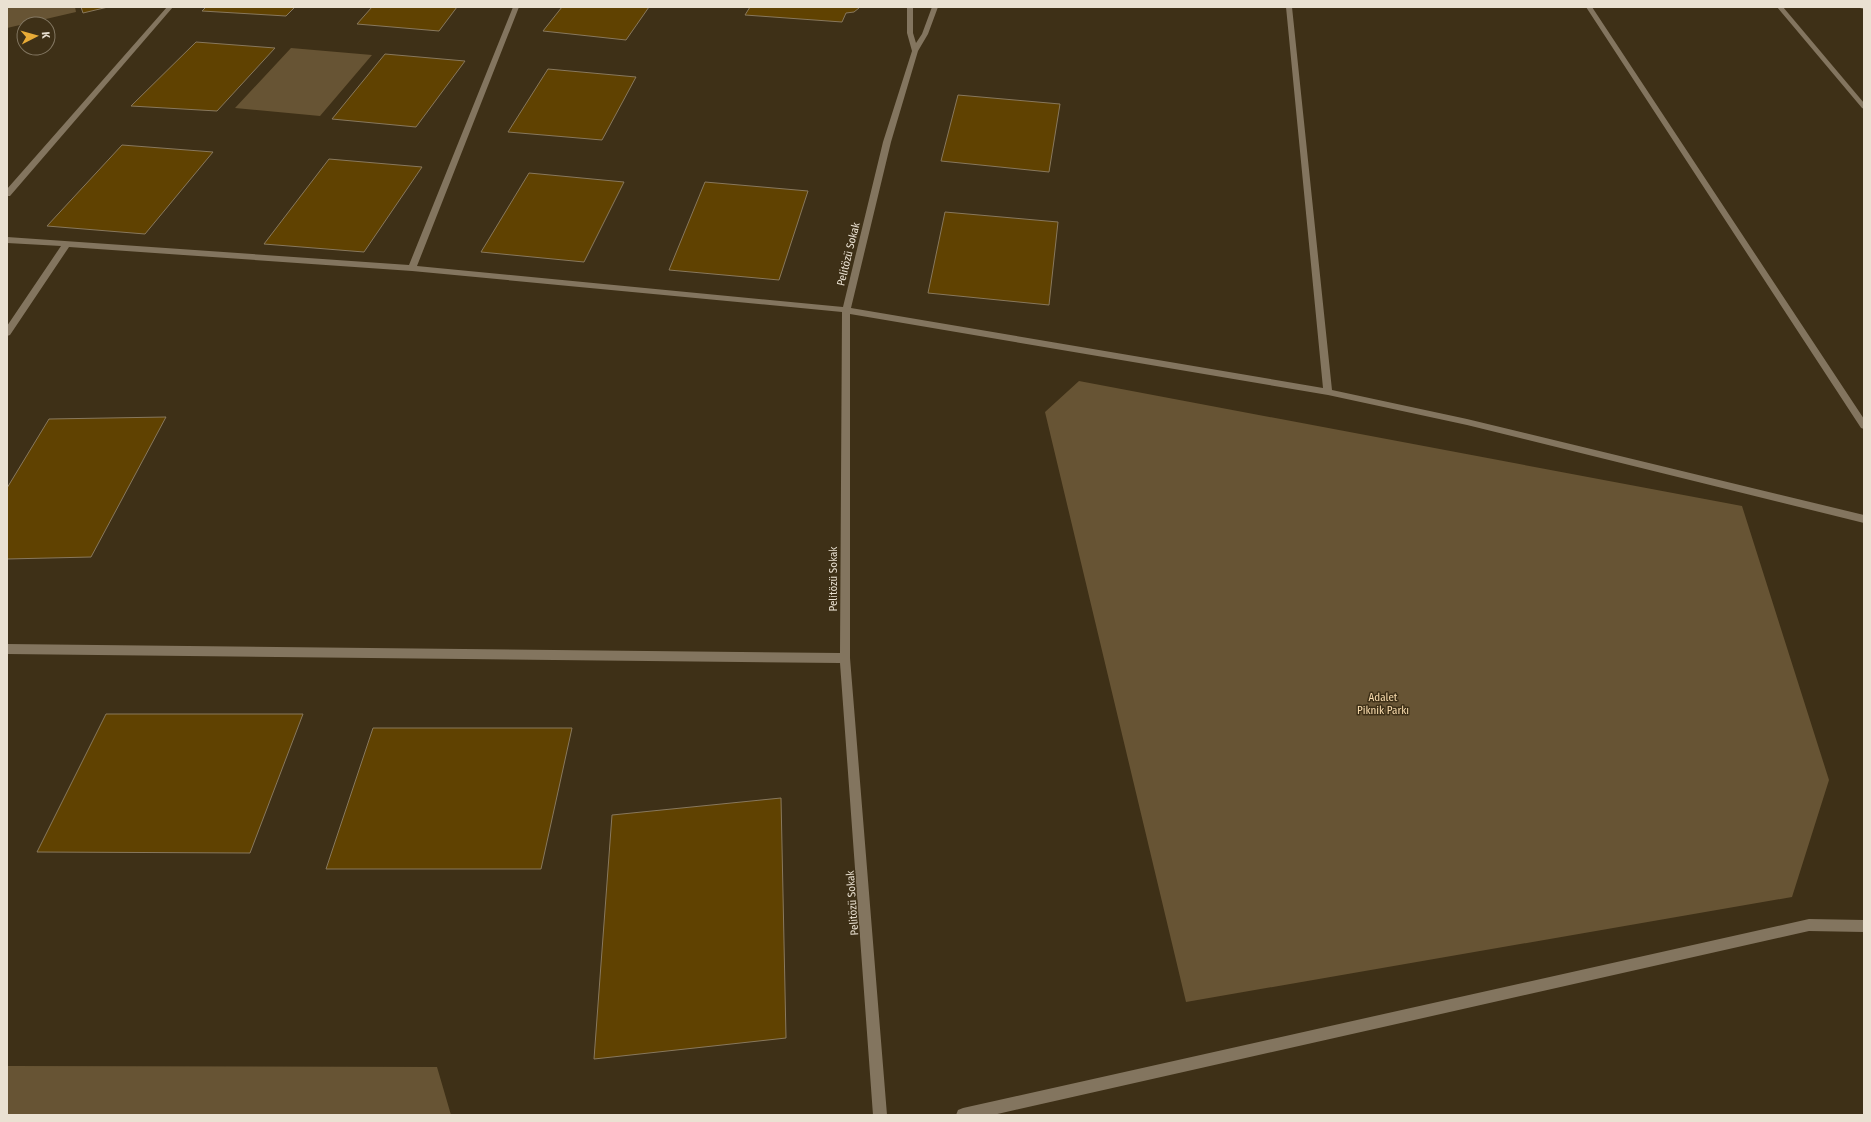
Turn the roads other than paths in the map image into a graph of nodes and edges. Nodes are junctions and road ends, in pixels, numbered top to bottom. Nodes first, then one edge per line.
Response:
1 (170, 7) edge
2 (516, 7) edge
3 (910, 7) edge
4 (934, 7) edge
5 (1289, 7) edge
6 (1589, 7) edge
7 (1780, 7) edge
8 (1859, 7) edge
9 (1864, 8) edge
10 (915, 51) junction
11 (1864, 107) edge
12 (7, 194) edge
13 (7, 240) edge
14 (66, 245) junction
15 (412, 268) junction
16 (846, 310) junction
17 (7, 333) edge
18 (1328, 392) junction
19 (1864, 426) edge
20 (1864, 519) edge
21 (7, 649) edge
22 (845, 658) junction
23 (1864, 926) edge
24 (880, 1115) edge
25 (963, 1115) edge

1 - 12 street
2 - 15 street
3 - 10 street
4 - 10 street, Pelitözü Sokak
5 - 18 street
6 - 19 street
7 - 11 street
8 - 9 street
10 - 16 street, Pelitözü Sokak
13 - 14 street
14 - 15 street
14 - 17 street
15 - 16 street
16 - 18 street
16 - 22 street, Pelitözü Sokak
18 - 20 street
21 - 22 street
22 - 24 street, Pelitözü Sokak
23 - 25 street

